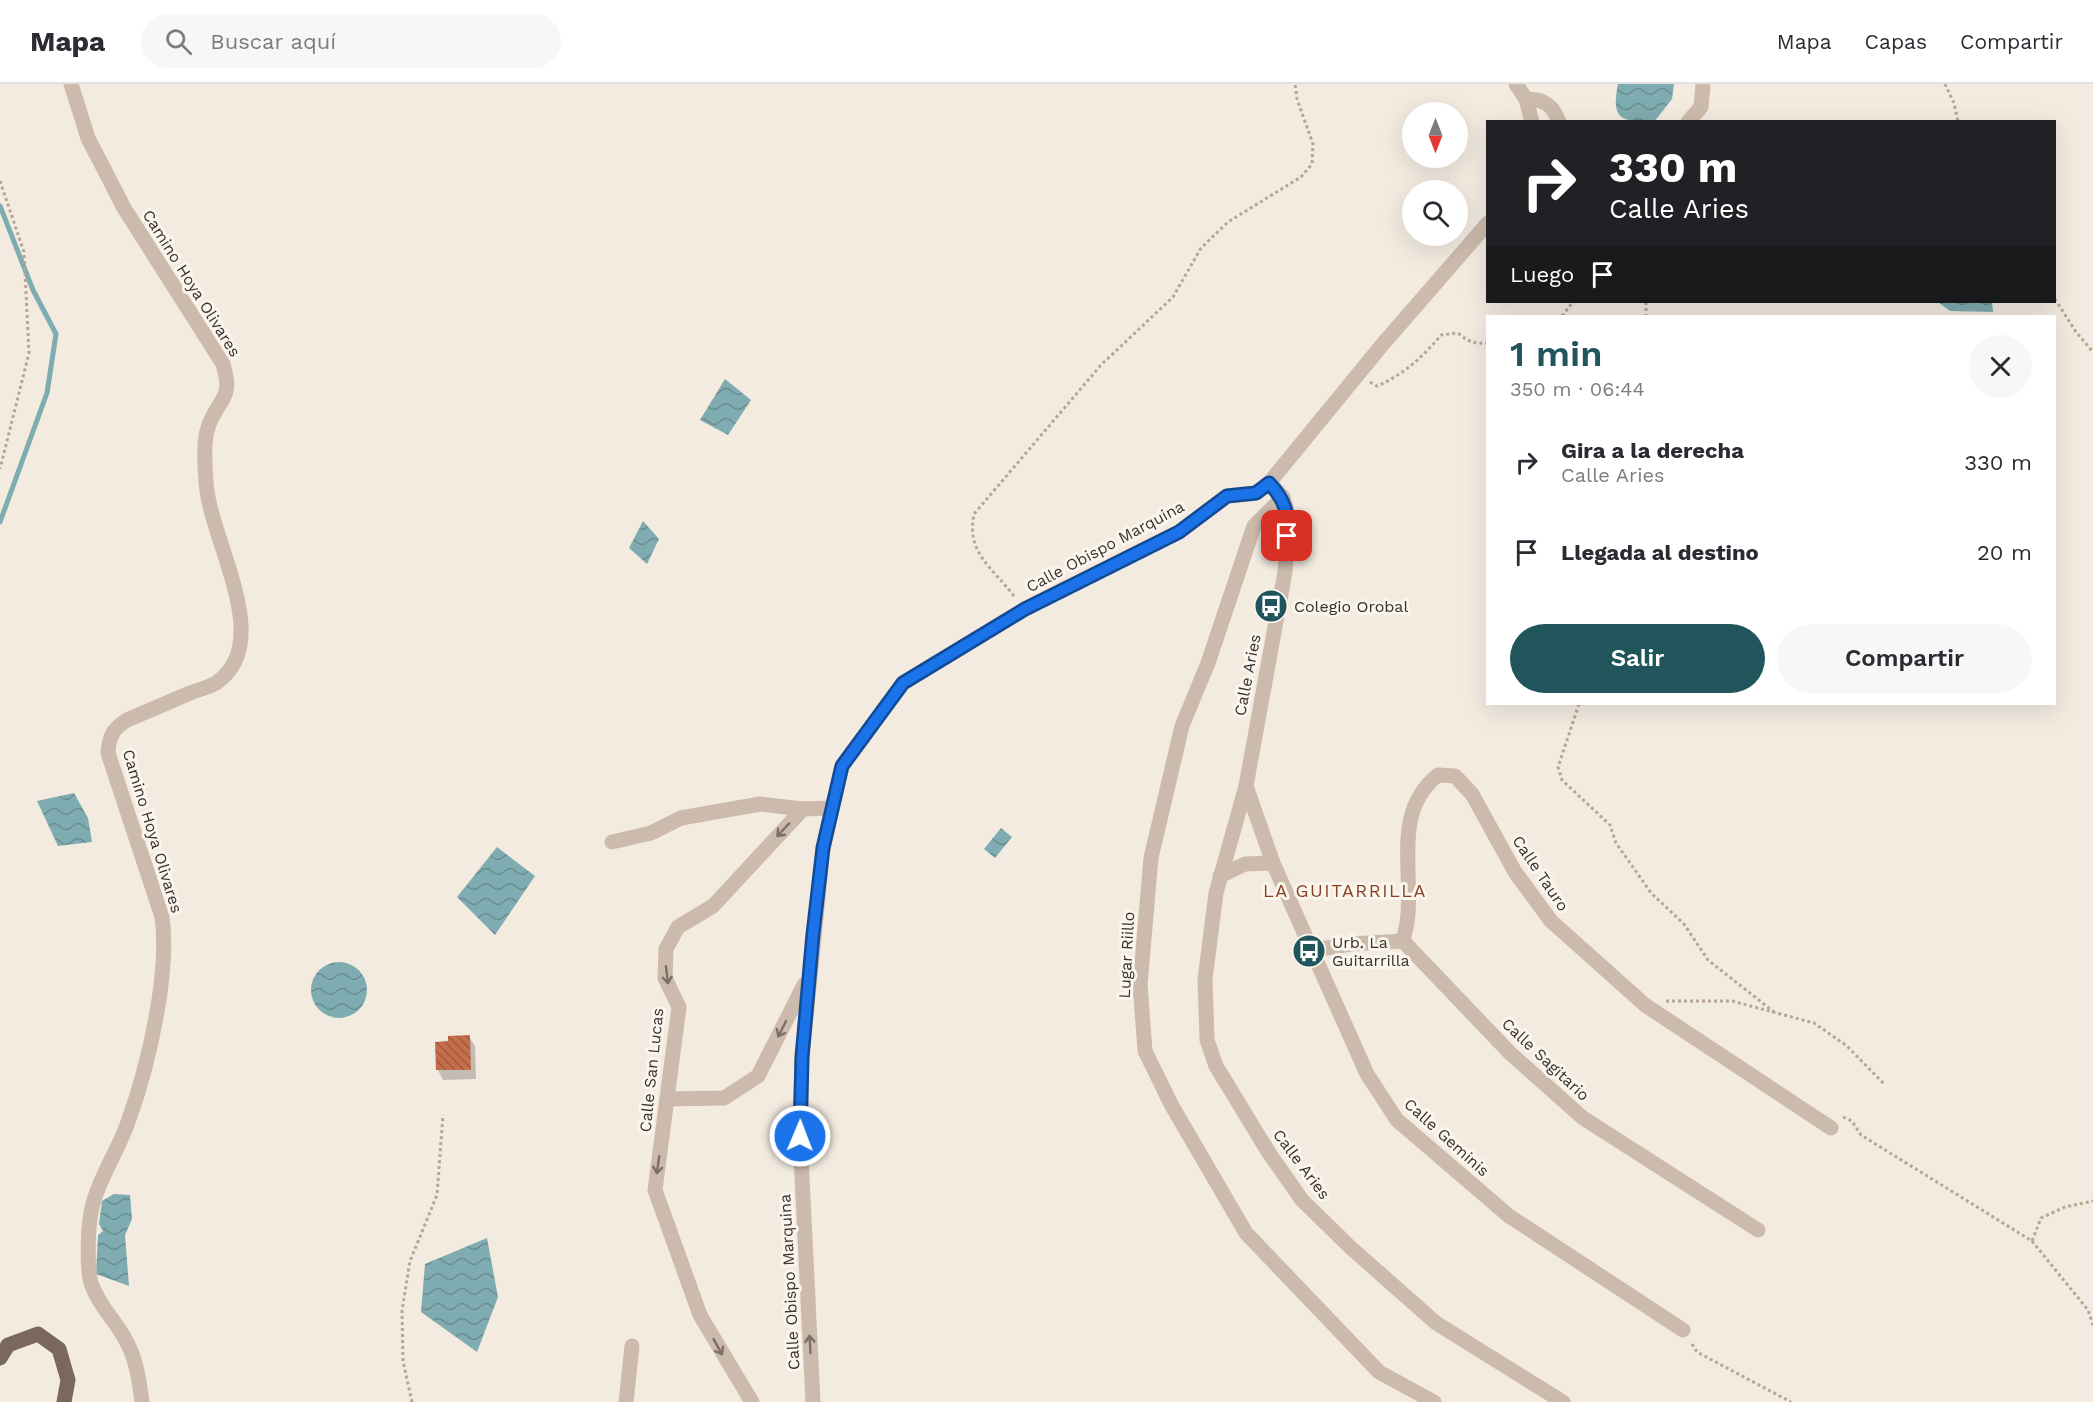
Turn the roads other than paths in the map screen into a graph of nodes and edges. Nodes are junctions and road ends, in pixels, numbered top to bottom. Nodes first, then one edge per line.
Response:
1 (71, 84) edge
2 (1516, 84) edge
3 (1703, 84) edge
4 (1526, 99) junction
5 (1531, 120) edge
6 (1558, 120) edge
7 (1690, 120) edge
8 (1486, 225) edge
9 (1269, 483) junction
10 (1282, 497) junction
11 (1246, 786) junction
12 (832, 808) junction
13 (803, 809) junction
14 (612, 842) dead end
15 (1273, 863) junction
16 (1220, 876) junction
17 (1403, 941) junction
18 (1314, 950) junction
19 (808, 977) junction
20 (668, 1099) junction
21 (1836, 1122) road end
22 (1758, 1230) dead end
23 (1683, 1330) road end
24 (632, 1346) dead end
25 (0, 1358) edge
26 (64, 1402) edge
27 (142, 1402) edge
28 (626, 1402) edge
29 (752, 1402) edge
30 (813, 1402) edge
31 (1434, 1402) edge
32 (1563, 1402) edge

1 - 27 street, Camino Hoya Olivares
2 - 4 street
3 - 7 street
4 - 5 street
4 - 6 street
8 - 9 street, Calle Obispo Marquina
9 - 10 street
9 - 12 street, Calle Obispo Marquina
10 - 11 street, Calle Aries
10 - 31 street, Lugar Riillo
11 - 15 street, Calle Geminis
11 - 16 street, Calle Aries
12 - 13 street
12 - 19 street, Calle Obispo Marquina
13 - 14 street
13 -> 20 street, Calle San Lucas
15 - 16 street
15 - 18 street, Calle Geminis
16 - 32 street, Calle Aries
17 - 18 street
17 - 21 street, Calle Tauro
17 - 22 street, Calle Sagitario
18 - 23 street, Calle Geminis
19 -> 20 street
30 -> 19 street, Calle Obispo Marquina
20 -> 29 street, Calle San Lucas
24 - 28 street
25 - 26 main road

